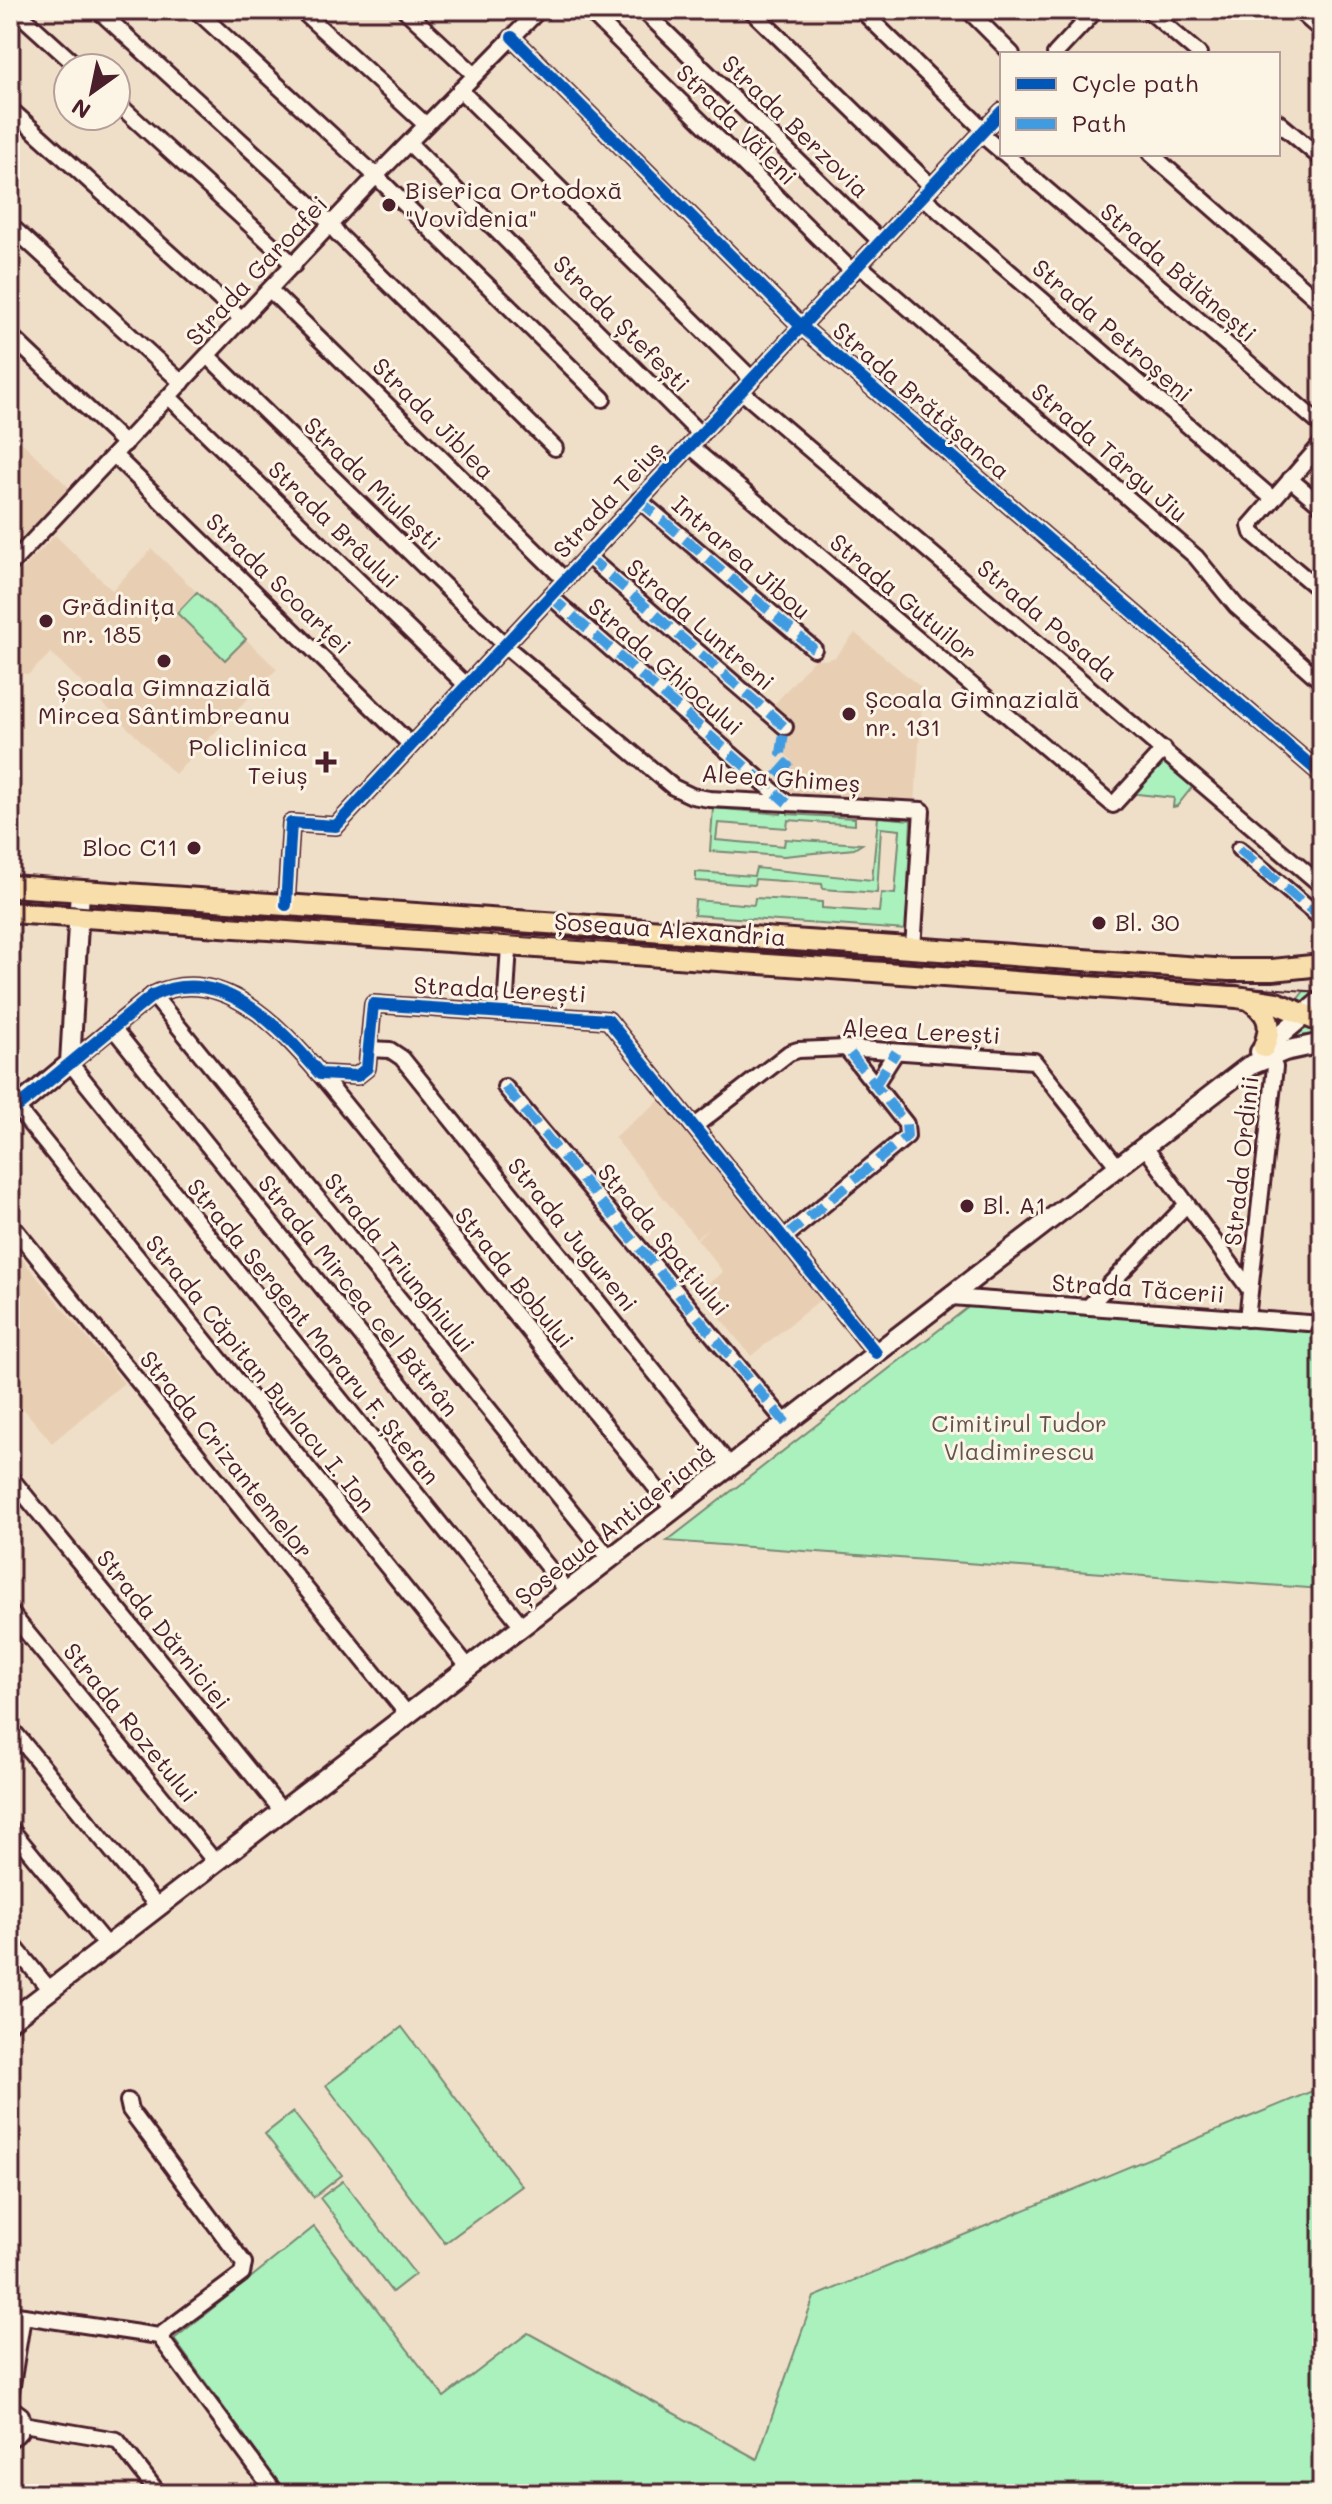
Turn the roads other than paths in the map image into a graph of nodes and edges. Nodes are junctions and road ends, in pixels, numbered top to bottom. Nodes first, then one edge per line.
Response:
1 (15, 10) edge
2 (98, 10) edge
3 (196, 10) edge
4 (301, 10) edge
5 (405, 10) edge
6 (539, 10) edge
7 (588, 10) edge
8 (643, 10) edge
9 (751, 10) edge
10 (861, 10) edge
11 (968, 10) edge
12 (1072, 10) edge
13 (1096, 10) edge
14 (1148, 10) edge
15 (1298, 10) edge
16 (1085, 22) junction
17 (1322, 31) edge
18 (512, 37) junction
19 (61, 52) edge
20 (1010, 52) edge
21 (1057, 52) edge
22 (1197, 52) edge
23 (475, 75) junction
24 (460, 90) junction
25 (10, 109) edge
26 (1000, 113) edge
27 (132, 117) edge
28 (1280, 124) edge
29 (426, 125) junction
30 (983, 132) junction
31 (409, 143) junction
32 (1000, 150) edge
33 (1007, 156) edge
34 (1153, 156) edge
35 (1322, 159) edge
36 (376, 176) junction
37 (927, 192) junction
38 (10, 225) edge
39 (331, 225) junction
40 (881, 242) junction
41 (294, 265) junction
42 (856, 269) junction
43 (270, 290) junction
44 (1322, 304) edge
45 (242, 319) junction
46 (801, 326) junction
47 (10, 335) edge
48 (208, 356) junction
49 (752, 379) junction
50 (182, 383) junction
51 (741, 391) junction
52 (169, 397) junction
53 (603, 399) dead end
54 (1322, 426) edge
55 (701, 435) junction
56 (1322, 443) edge
57 (125, 444) junction
58 (690, 446) junction
59 (555, 448) dead end
60 (114, 455) junction
61 (1290, 479) junction
62 (1273, 499) junction
63 (639, 500) junction
64 (1322, 506) edge
65 (587, 556) junction
66 (10, 565) edge
67 (565, 580) junction
68 (1322, 592) edge
69 (550, 596) junction
70 (505, 644) junction
71 (814, 649) dead end
72 (1322, 682) edge
73 (466, 685) junction
74 (785, 727) dead end
75 (411, 745) junction
76 (1164, 749) junction
77 (1322, 775) edge
78 (787, 803) junction
79 (1239, 849) dead end
80 (10, 886) edge
81 (1322, 886) edge
82 (80, 891) junction
83 (286, 905) junction
84 (10, 912) edge
85 (79, 917) junction
86 (1322, 919) edge
87 (509, 945) junction
88 (913, 949) junction
89 (1322, 965) edge
90 (153, 995) junction
91 (1249, 999) junction
92 (1322, 1000) edge
93 (505, 1013) junction
94 (1313, 1018) edge
95 (113, 1028) junction
96 (1322, 1043) edge
97 (846, 1048) junction
98 (369, 1049) junction
99 (896, 1052) junction
100 (1266, 1052) junction
101 (70, 1063) junction
102 (320, 1074) junction
103 (875, 1085) junction
104 (505, 1087) dead end
105 (13, 1111) edge
106 (695, 1126) junction
107 (1145, 1147) junction
108 (1118, 1167) junction
109 (1187, 1204) junction
110 (10, 1223) edge
111 (785, 1237) junction
112 (1250, 1290) junction
113 (951, 1297) junction
114 (1088, 1307) junction
115 (1247, 1319) junction
116 (1322, 1324) edge
117 (876, 1353) junction
118 (786, 1423) junction
119 (730, 1466) junction
120 (10, 1477) edge
121 (674, 1510) junction
122 (610, 1559) junction
123 (568, 1592) junction
124 (10, 1612) edge
125 (523, 1627) junction
126 (469, 1668) junction
127 (408, 1715) junction
128 (10, 1727) edge
129 (282, 1811) junction
130 (10, 1828) edge
131 (216, 1863) junction
132 (158, 1907) junction
133 (10, 1941) edge
134 (107, 1946) junction
135 (50, 1990) junction
136 (10, 2021) edge
137 (128, 2101) dead end
138 (16, 2315) edge
139 (159, 2336) junction
140 (10, 2398) edge
141 (10, 2407) edge
142 (23, 2424) junction
143 (10, 2439) edge
144 (159, 2494) edge
145 (276, 2494) edge

1 - 19 street
2 - 39 street
3 - 36 street
4 - 29 street
5 - 23 street
6 - 18 street, Strada Garoafei
7 - 42 street, Strada Văleni
8 - 40 street, Strada Berzovia
9 - 37 street, Strada Petroșeni
10 - 30 street, Strada Bălănești
11 - 20 street
12 - 16 street
13 - 16 street
14 - 22 street
15 - 17 street
16 - 21 street
18 - 23 street, Strada Garoafei
18 - 46 street, Strada Brătășanca
23 - 24 street, Strada Garoafei
24 - 29 street, Strada Garoafei
24 - 49 street
25 - 45 street
26 - 30 street, Strada Teiuș
27 - 41 street
28 - 35 street
29 - 31 street, Strada Garoafei
30 - 32 street, Strada Bălănești
30 - 37 street, Strada Teiuș
31 - 36 street, Strada Garoafei
31 - 55 street, Strada Ștefești
33 - 54 street, Strada Bălănești
34 - 44 street
36 - 39 street, Strada Garoafei
36 - 53 street
37 - 40 street, Strada Teiuș
37 - 62 street, Strada Petroșeni
38 - 50 street
39 - 41 street, Strada Garoafei
39 - 59 street
40 - 42 street, Strada Teiuș
41 - 43 street, Strada Garoafei
42 - 46 street, Strada Teiuș
42 - 72 street, Strada Târgu Jiu
43 - 45 street, Strada Garoafei
43 - 67 street, Strada Jiblea
45 - 48 street, Strada Garoafei
46 - 49 street, Strada Teiuș
46 - 77 street, Strada Brătășanca
47 - 57 street
48 - 50 street, Strada Garoafei
48 - 70 street, Strada Miulești
49 - 51 street, Strada Teiuș
50 - 52 street, Strada Garoafei
51 - 55 street, Strada Teiuș
51 - 76 street, Strada Posada
52 - 57 street, Strada Garoafei
52 - 73 street, Strada Brâului
55 - 58 street, Strada Teiuș
56 - 61 street
57 - 60 street, Strada Garoafei
58 - 63 street, Strada Teiuș
58 - 76 street, Strada Gutuilor
60 - 66 street, Strada Garoafei
60 - 75 street, Strada Scoarței
61 - 62 street
61 - 64 street
62 - 68 street
63 - 65 street, Strada Teiuș
63 - 71 street, Intrarea Jibou
65 - 67 street, Strada Teiuș
65 - 74 street, Strada Luntreni
67 - 69 street, Strada Teiuș
69 - 70 street, Strada Teiuș
69 - 78 street, Strada Ghiocului
70 - 73 street, Strada Teiuș
70 - 78 street, Aleea Ghimeș
73 - 75 street, Strada Teiuș
75 - 83 street, Strada Teiuș
76 - 81 street, Strada Posada
78 - 88 street, Aleea Ghimeș
79 - 86 street
80 - 82 main road, Șoseaua Alexandria
82 - 83 main road, Șoseaua Alexandria
82 - 85 main road
83 - 88 main road, Șoseaua Alexandria
84 - 85 main road, Șoseaua Alexandria
85 - 87 main road, Șoseaua Alexandria
85 - 101 main road
87 - 91 main road, Șoseaua Alexandria
87 - 93 street, Strada Lerești
88 - 89 main road, Șoseaua Alexandria
90 - 95 street
90 - 102 street
90 - 122 street, Strada Triunghiului
91 - 94 main road, Șoseaua Alexandria
91 - 100 main road
92 - 94 main road, Șoseaua Antiaeriană
93 - 98 street, Strada Lerești
93 - 106 street, Strada Lerești
94 - 100 main road, Șoseaua Antiaeriană
95 - 101 street
95 - 123 street, Strada Mircea cel Bătrân
96 - 100 main road
97 - 99 street, Aleea Lerești
97 - 103 street
97 - 106 street, Aleea Lerești
98 - 102 street
98 - 119 street, Strada Jugureni
99 - 103 street
99 - 108 street, Aleea Lerești
100 - 107 main road, Șoseaua Antiaeriană
100 - 112 street, Strada Ordinii
101 - 105 main road
101 - 125 street, Strada Sergent Moraru F. Ștefan
102 - 121 street, Strada Bobului
103 - 111 street
104 - 118 street, Strada Spațiului
105 - 126 street, Strada Căpitan Burlacu I. Ion
106 - 111 street, Strada Lerești
107 - 108 main road, Șoseaua Antiaeriană
107 - 109 street
108 - 113 main road, Șoseaua Antiaeriană
109 - 112 street
109 - 114 street
110 - 127 street, Strada Crizantemelor
111 - 117 street, Strada Lerești
112 - 115 street, Strada Ordinii
113 - 114 street, Strada Tăcerii
113 - 117 main road, Șoseaua Antiaeriană
114 - 115 street, Strada Tăcerii
115 - 116 street, Strada Tăcerii
117 - 118 main road, Șoseaua Antiaeriană
118 - 119 main road, Șoseaua Antiaeriană
119 - 121 main road, Șoseaua Antiaeriană
120 - 129 street, Strada Dărniciei
121 - 122 main road, Șoseaua Antiaeriană
122 - 123 main road, Șoseaua Antiaeriană
123 - 125 main road, Șoseaua Antiaeriană
124 - 131 street, Strada Rozetului
125 - 126 main road, Șoseaua Antiaeriană
126 - 127 main road, Șoseaua Antiaeriană
127 - 129 main road, Șoseaua Antiaeriană
128 - 132 street
129 - 131 main road, Șoseaua Antiaeriană
130 - 134 street
131 - 132 main road, Șoseaua Antiaeriană
132 - 134 main road, Șoseaua Antiaeriană
133 - 135 street
134 - 135 main road, Șoseaua Antiaeriană
135 - 136 main road, Șoseaua Antiaeriană
137 - 139 street
138 - 139 street
138 - 140 street
139 - 145 street
141 - 142 street
142 - 143 street
142 - 144 street

